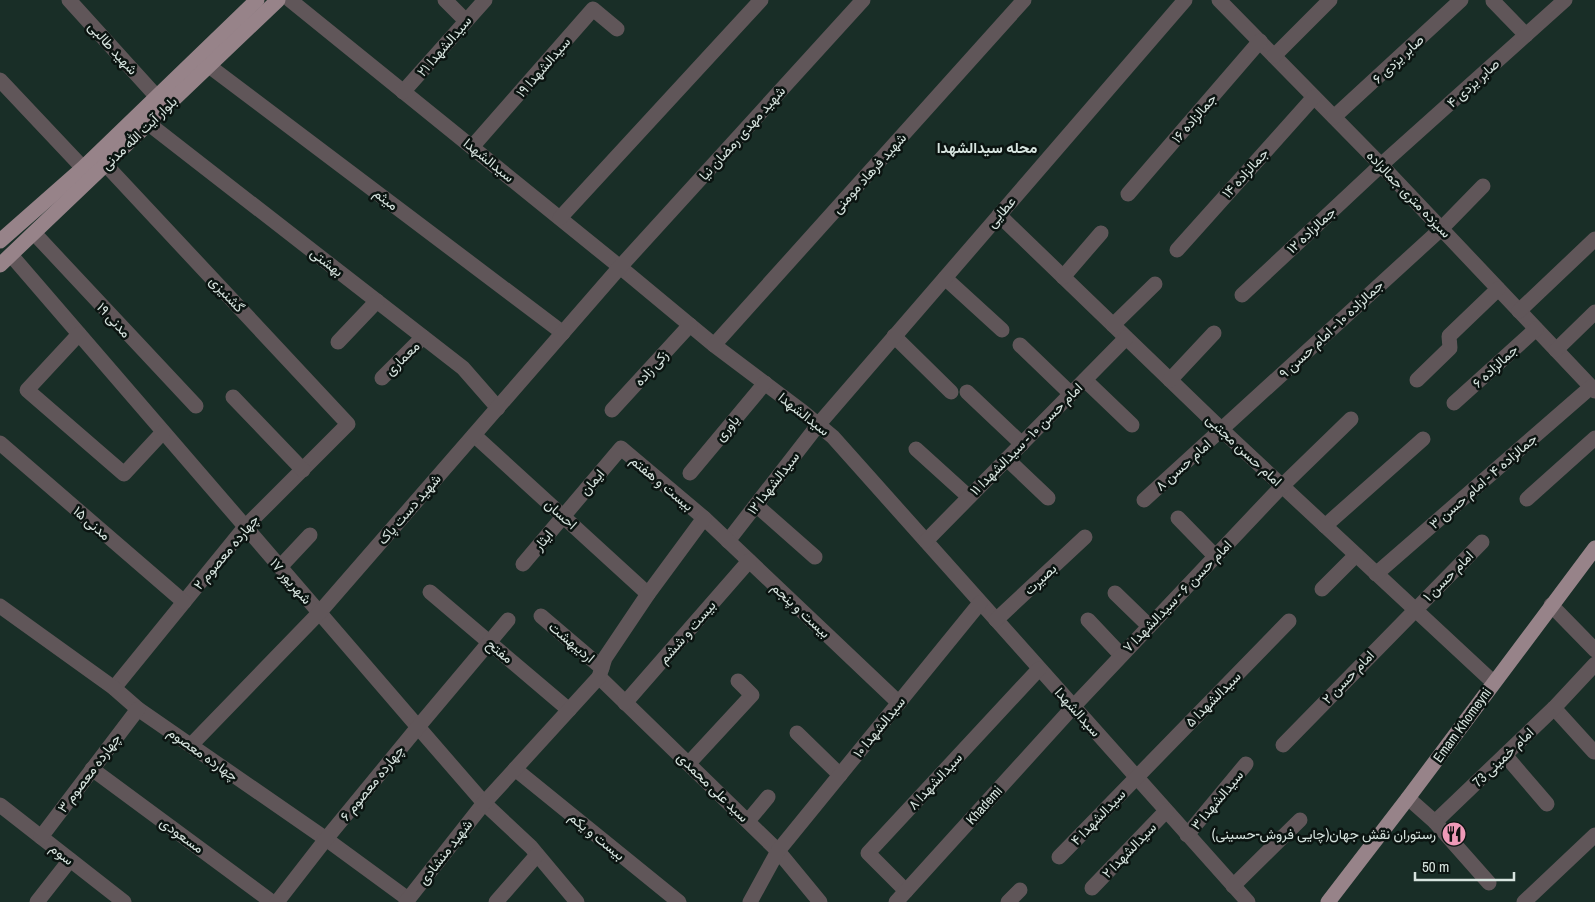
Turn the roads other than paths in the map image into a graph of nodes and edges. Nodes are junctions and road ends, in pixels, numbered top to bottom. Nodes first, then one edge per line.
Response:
1 (70, 0) edge
2 (257, 0) edge
3 (278, 0) edge
4 (290, 0) edge
5 (444, 0) edge
6 (485, 0) edge
7 (761, 0) edge
8 (863, 0) edge
9 (1024, 0) edge
10 (1185, 0) edge
11 (1221, 0) edge
12 (1330, 0) edge
13 (1461, 0) edge
14 (1565, 0) edge
15 (1493, 1) edge
16 (466, 21) junction
17 (617, 29) dead end
18 (1526, 35) junction
19 (1260, 41) junction
20 (1274, 56) junction
21 (209, 66) junction
22 (0, 80) edge
23 (403, 92) junction
24 (1314, 96) junction
25 (157, 97) junction
26 (1334, 118) junction
27 (149, 124) junction
28 (472, 147) junction
29 (106, 165) junction
30 (1381, 165) junction
31 (83, 168) junction
32 (1483, 186) dead end
33 (1128, 194) dead end
34 (999, 214) junction
35 (560, 218) junction
36 (1441, 229) junction
37 (34, 233) junction
38 (1101, 233) dead end
39 (2, 236) edge
40 (1595, 239) edge
41 (1177, 250) dead end
42 (5, 260) edge
43 (620, 267) junction
44 (1063, 277) junction
45 (945, 278) junction
46 (1155, 284) dead end
47 (1498, 289) junction
48 (1242, 295) dead end
49 (377, 301) junction
50 (1519, 311) junction
51 (1595, 312) edge
52 (690, 325) junction
53 (1113, 325) junction
54 (1536, 329) junction
55 (1002, 330) dead end
56 (563, 333) junction
57 (1214, 333) dead end
58 (78, 334) junction
59 (894, 336) junction
60 (423, 337) junction
61 (1126, 338) junction
62 (338, 342) dead end
63 (714, 345) junction
64 (1020, 345) dead end
65 (1556, 350) junction
66 (382, 378) dead end
67 (1085, 380) junction
68 (1170, 380) junction
69 (1417, 380) dead end
70 (765, 383) junction
71 (1593, 389) edge
72 (951, 392) dead end
73 (967, 392) dead end
74 (1071, 394) junction
75 (233, 397) dead end
76 (1454, 403) dead end
77 (196, 406) dead end
78 (498, 408) junction
79 (612, 410) dead end
80 (1351, 419) dead end
81 (348, 424) joint
82 (818, 424) junction
83 (1132, 425) dead end
84 (1222, 430) junction
85 (163, 432) junction
86 (474, 435) junction
87 (1595, 438) edge
88 (1424, 439) dead end
89 (0, 443) edge
90 (1022, 444) junction
91 (621, 448) joint
92 (916, 449) dead end
93 (1007, 459) junction
94 (302, 470) junction
95 (690, 473) dead end
96 (1282, 486) junction
97 (969, 497) junction
98 (1048, 498) dead end
99 (1527, 499) dead end
100 (1144, 500) dead end
101 (756, 505) junction
102 (564, 516) junction
103 (704, 518) junction
104 (1178, 518) dead end
105 (1325, 526) junction
106 (245, 527) junction
107 (310, 535) dead end
108 (1085, 537) dead end
109 (728, 541) junction
110 (926, 541) junction
111 (1482, 542) dead end
112 (1595, 548) edge
113 (1356, 555) junction
114 (1215, 556) junction
115 (815, 557) dead end
116 (749, 561) junction
117 (523, 564) dead end
118 (280, 567) junction
119 (1376, 574) junction
120 (1322, 589) dead end
121 (430, 592) dead end
122 (1115, 593) dead end
123 (648, 594) junction
124 (184, 602) junction
125 (980, 603) junction
126 (1552, 605) junction
127 (0, 606) edge
128 (1414, 610) junction
129 (319, 613) junction
130 (542, 616) dead end
131 (508, 620) dead end
132 (996, 620) junction
133 (1088, 620) dead end
134 (1289, 621) dead end
135 (1149, 626) junction
136 (490, 643) junction
137 (1595, 650) edge
138 (1121, 655) junction
139 (1595, 664) edge
140 (1039, 669) junction
141 (601, 672) junction
142 (738, 681) dead end
143 (1493, 682) junction
144 (114, 688) junction
145 (625, 703) junction
146 (899, 703) junction
147 (1072, 707) junction
148 (138, 708) junction
149 (1554, 708) junction
150 (570, 710) junction
151 (418, 727) junction
152 (797, 733) dead end
153 (1283, 744) dead end
154 (191, 745) junction
155 (1594, 752) edge
156 (1505, 755) junction
157 (689, 763) junction
158 (1246, 764) dead end
159 (92, 769) junction
160 (515, 769) junction
161 (840, 775) junction
162 (1136, 777) junction
163 (768, 797) dead end
164 (1408, 798) junction
165 (484, 803) junction
166 (1547, 804) dead end
167 (0, 805) edge
168 (1166, 811) junction
169 (1300, 820) dead end
170 (748, 821) junction
171 (1435, 822) junction
172 (1188, 835) junction
173 (1595, 835) edge
174 (40, 837) junction
175 (326, 839) junction
176 (778, 851) junction
177 (537, 855) junction
178 (1060, 856) dead end
179 (70, 860) junction
180 (1489, 883) dead end
181 (1233, 886) junction
182 (1092, 888) dead end
183 (1020, 890) dead end
184 (906, 891) junction
185 (407, 901) edge
186 (37, 902) edge
187 (124, 902) edge
188 (272, 902) edge
189 (277, 902) edge
190 (496, 902) edge
191 (577, 902) edge
192 (679, 902) edge
193 (750, 902) edge
194 (820, 902) edge
195 (896, 902) edge
196 (1008, 902) edge
197 (1248, 902) edge
198 (1328, 902) edge
199 (1524, 902) edge

1 - 25 street, شهید طالبی
2 - 25 main road, بلوار آیت الله مدنی
3 - 21 main road, بلوار آیت الله مدنی
4 - 23 street, سیدالشهدا
5 - 16 street
6 - 16 street, سیدالشهدا ۲۱
7 - 35 street
8 - 43 street, شهید مهدی رمضان نیا
9 - 63 street, شهید فرهاد مومنی
10 - 34 street, عطایی
11 - 19 street, سیزده متری جمالزاده
12 - 20 street
13 - 26 street, صابر یزدی ۶
14 - 18 street, صابر یزدی ۴
15 - 18 street
16 - 23 street, سیدالشهدا ۲۱
17 - 28 street, سیدالشهدا ۱۹
18 - 30 street, صابر یزدی ۴
19 - 20 street, سیزده متری جمالزاده
19 - 33 street, جمالزاده ۱۶
20 - 24 street, سیزده متری جمالزاده
21 - 27 main road, بلوار آیت الله مدنی
21 - 56 street, میثم
22 - 31 street
23 - 28 street, سیدالشهدا
24 - 26 street, سیزده متری جمالزاده
24 - 41 street, جمالزاده ۱۴
25 - 31 main road, بلوار آیت الله مدنی
26 - 30 street, سیزده متری جمالزاده
27 - 29 main road, بلوار آیت الله مدنی
27 - 49 street, بهشتی
28 - 35 street, سیدالشهدا
29 - 37 main road, بلوار آیت الله مدنی
29 - 81 street, گشنیزی
30 - 36 street, سیزده متری جمالزاده
30 - 48 street, جمالزاده ۱۲
31 - 39 main road, بلوار آیت الله مدنی
32 - 36 street, جمالزاده ۱۰ - امام حسن ۹
34 - 44 street, امام حسن مجتبی
34 - 45 street, عطایی
35 - 43 street, سیدالشهدا
36 - 47 street, سیزده متری جمالزاده
36 - 84 street, جمالزاده ۱۰ - امام حسن ۹
37 - 42 main road, بلوار آیت الله مدنی
37 - 77 street, مدنی ۱۹
38 - 44 street
40 - 50 street
42 - 58 street, ۱۷ شهریور
43 - 52 street, سیدالشهدا
43 - 56 street, شهید دست پاک
44 - 53 street, امام حسن مجتبی
45 - 55 street
45 - 59 street, عطایی
46 - 53 street
47 - 50 street, سیزده متری جمالزاده
47 - 69 street
49 - 60 street, بهشتی
49 - 62 street
50 - 54 street, سیزده متری جمالزاده
51 - 65 street
52 - 63 street, سیدالشهدا
52 - 79 street, زکی زاده
53 - 61 street, امام حسن مجتبی
54 - 65 street, سیزده متری جمالزاده
54 - 76 street, جمالزاده ۶
56 - 78 street, شهید دست پاک
57 - 68 street
58 - 85 street, ۱۷ شهریور
58 - 85 street
59 - 72 street
59 - 82 street, عطایی
60 - 66 street, معماری
60 - 78 street, بهشتی
61 - 67 street, امام حسن ۱۰ - سیدالشهدا ۱۱
61 - 68 street, امام حسن مجتبی
63 - 70 street, سیدالشهدا
64 - 74 street
65 - 71 street, سیزده متری جمالزاده
67 - 74 street, امام حسن ۱۰ - سیدالشهدا ۱۱
67 - 83 street
68 - 84 street, امام حسن مجتبی
70 - 82 street, سیدالشهدا
70 - 95 street, یاوری
71 - 119 street, جمالزاده ۴ - امام حسن ۳
73 - 90 street
74 - 90 street, امام حسن ۱۰ - سیدالشهدا ۱۱
75 - 94 street
78 - 86 street, شهید دست پاک
80 - 96 street, امام حسن ۶ - سیدالشهدا ۷
81 - 94 street, چهارده معصوم ۲
82 - 101 street, سیدالشهدا ۱۲
82 - 110 street, سیدالشهدا
84 - 96 street, امام حسن مجتبی
84 - 100 street, امام حسن ۸
85 - 106 street, ۱۷ شهریور
86 - 102 street, احسان
86 - 129 street, شهید دست پاک
87 - 99 street
88 - 105 street
89 - 124 street, مدنی ۱۵
90 - 93 street, امام حسن ۱۰ - سیدالشهدا ۱۱
91 - 102 street, ایمان
91 - 103 street, بیست و هفتم
92 - 97 street
93 - 97 street, امام حسن ۱۰ - سیدالشهدا ۱۱
93 - 98 street
94 - 106 street, چهارده معصوم ۲
96 - 105 street, امام حسن مجتبی
96 - 114 street, امام حسن ۶ - سیدالشهدا ۷
97 - 110 street, امام حسن ۱۰ - سیدالشهدا ۱۱
101 - 109 street, سیدالشهدا ۱۲
101 - 115 street
102 - 117 street, ایثار
102 - 123 street, احسان
103 - 109 street, بیست و پنجم
103 - 123 street, شهید منشادی
104 - 114 street
105 - 113 street, امام حسن مجتبی
106 - 118 street, ۱۷ شهریور
106 - 124 street, چهارده معصوم ۲
107 - 118 street
108 - 132 street, بصیرت
109 - 116 street, بیست و پنجم
110 - 125 street, سیدالشهدا
111 - 128 street, امام حسن ۱
112 - 126 main road, Emam Khomeyni
113 - 119 street, امام حسن مجتبی
113 - 120 street
114 - 135 street, امام حسن ۶ - سیدالشهدا ۷
116 - 145 street, بیست و ششم
116 - 146 street, بیست و پنجم
118 - 129 street, ۱۷ شهریور
119 - 128 street, امام حسن مجتبی
121 - 136 street, مفتح
122 - 135 street
123 - 141 street, شهید منشادی
124 - 144 street, چهارده معصوم ۲
125 - 132 street, سیدالشهدا
125 - 146 street, سیدالشهدا ۱۰
126 - 137 street
126 - 143 main road, Emam Khomeyni
127 - 144 street, چهارده معصوم
128 - 143 street, امام حسن مجتبی
128 - 153 street, امام حسن ۲
129 - 151 street, ۱۷ شهریور
129 - 154 street, شهید دست پاک
130 - 141 street, اردیبهشت
131 - 136 street, چهارده معصوم ۶
132 - 140 street, سیدالشهدا
133 - 138 street
134 - 162 street, سیدالشهدا ۵
135 - 138 street, امام حسن ۶ - سیدالشهدا ۷
136 - 150 street, مفتح
136 - 151 street, چهارده معصوم ۶
138 - 147 street, امام حسن ۶ - سیدالشهدا ۷
139 - 149 street, امام خمینی 73
140 - 147 street, سیدالشهدا
140 - 184 street, سیدالشهدا ۸
141 - 145 street, سید علی محمدی
141 - 150 street, شهید منشادی
142 - 157 street
143 - 164 main road, Emam Khomeyni
144 - 148 street, چهارده معصوم
145 - 157 street, سید علی محمدی
146 - 161 street, سیدالشهدا ۱۰
147 - 162 street, سیدالشهدا
147 - 184 street, Khademi
148 - 154 street, چهارده معصوم
148 - 159 street, چهارده معصوم ۳
149 - 155 street
149 - 156 street, امام خمینی 73
150 - 160 street, شهید منشادی
151 - 165 street, ۱۷ شهریور
151 - 175 street, چهارده معصوم ۶
152 - 161 street
154 - 175 street, چهارده معصوم
156 - 166 street
156 - 171 street, امام خمینی 73
157 - 170 street, سید علی محمدی
158 - 172 street, سیدالشهدا ۳
159 - 174 street, چهارده معصوم ۳
159 - 188 street, مسعودی
160 - 165 street, شهید منشادی
160 - 192 street, بیست و یکم
161 - 176 street, سیدالشهدا ۱۰
162 - 168 street, سیدالشهدا
162 - 178 street, سیدالشهدا ۴
163 - 170 street
164 - 171 street
164 - 198 main road, Emam Khomeyni
165 - 177 street, ۱۷ شهریور
165 - 185 street, شهید منشادی
167 - 174 street, سوم
168 - 172 street, سیدالشهدا
168 - 182 street, سیدالشهدا ۲
169 - 181 street
170 - 176 street, سید علی محمدی
171 - 180 street
172 - 181 street, سیدالشهدا
173 - 199 street
174 - 179 street, سوم
175 - 185 street, چهارده معصوم
175 - 189 street, چهارده معصوم ۶
176 - 193 street, سیدالشهدا ۱۰
176 - 194 street, سید علی محمدی
177 - 190 street
177 - 191 street, ۱۷ شهریور
179 - 186 street
179 - 187 street, سوم
181 - 197 street, سیدالشهدا
183 - 196 street
184 - 195 street, Khademi

